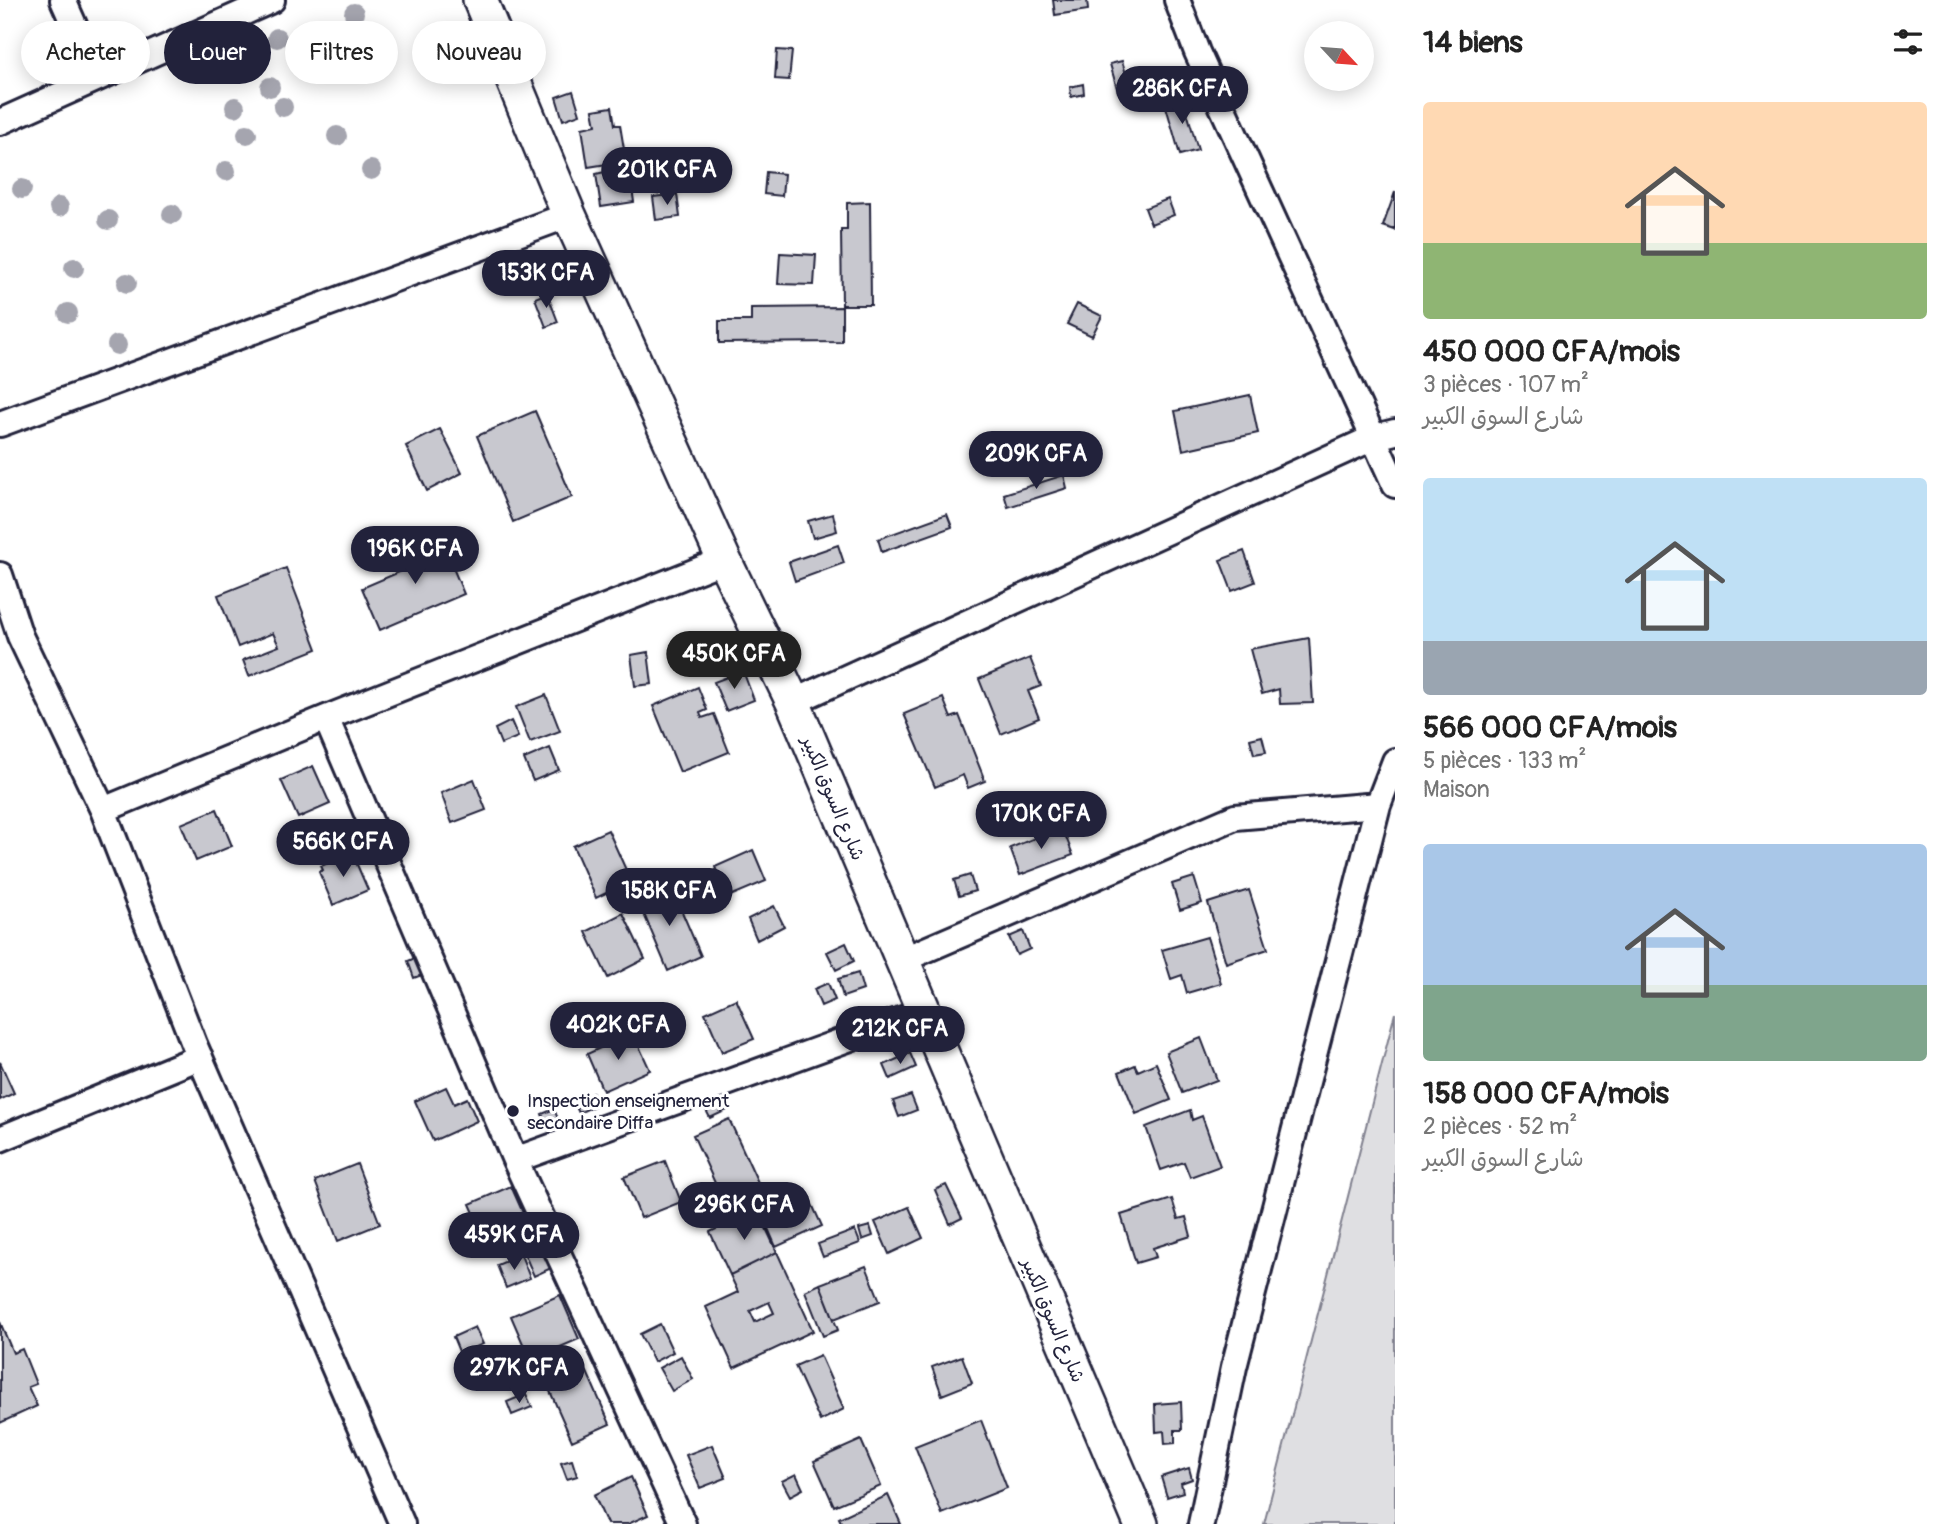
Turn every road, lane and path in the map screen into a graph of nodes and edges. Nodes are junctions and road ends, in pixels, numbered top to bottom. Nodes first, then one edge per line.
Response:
1 (63, 0) edge
2 (272, 0) edge
3 (481, 0) edge
4 (1177, 0) edge
5 (72, 21) edge
6 (150, 54) edge
7 (82, 84) edge
8 (0, 122) edge
9 (569, 215) junction
10 (0, 424) edge
11 (1385, 434) edge
12 (1395, 485) edge
13 (724, 560) junction
14 (0, 575) edge
15 (10, 641) edge
16 (793, 702) junction
17 (326, 718) junction
18 (1395, 761) edge
19 (1378, 805) junction
20 (103, 810) junction
21 (902, 960) junction
22 (922, 1012) junction
23 (200, 1057) junction
24 (0, 1139) edge
25 (515, 1160) junction
26 (402, 1524) edge
27 (683, 1524) edge
28 (1141, 1524) edge
29 (1201, 1524) edge

1 - 5 street
2 - 6 street
3 - 9 street, شارع السوق الكبير
4 - 11 street
7 - 8 street
9 - 10 street
9 - 13 street, شارع السوق الكبير
11 - 12 street
11 - 16 street
13 - 16 street, شارع السوق الكبير
13 - 17 street
14 - 15 street
15 - 20 street
16 - 21 street, شارع السوق الكبير
17 - 20 street
17 - 25 street
18 - 19 street
19 - 21 street
19 - 29 street
20 - 23 street
21 - 22 street, شارع السوق الكبير
22 - 25 street
22 - 28 street, شارع السوق الكبير
23 - 24 street
23 - 26 street
25 - 27 street

